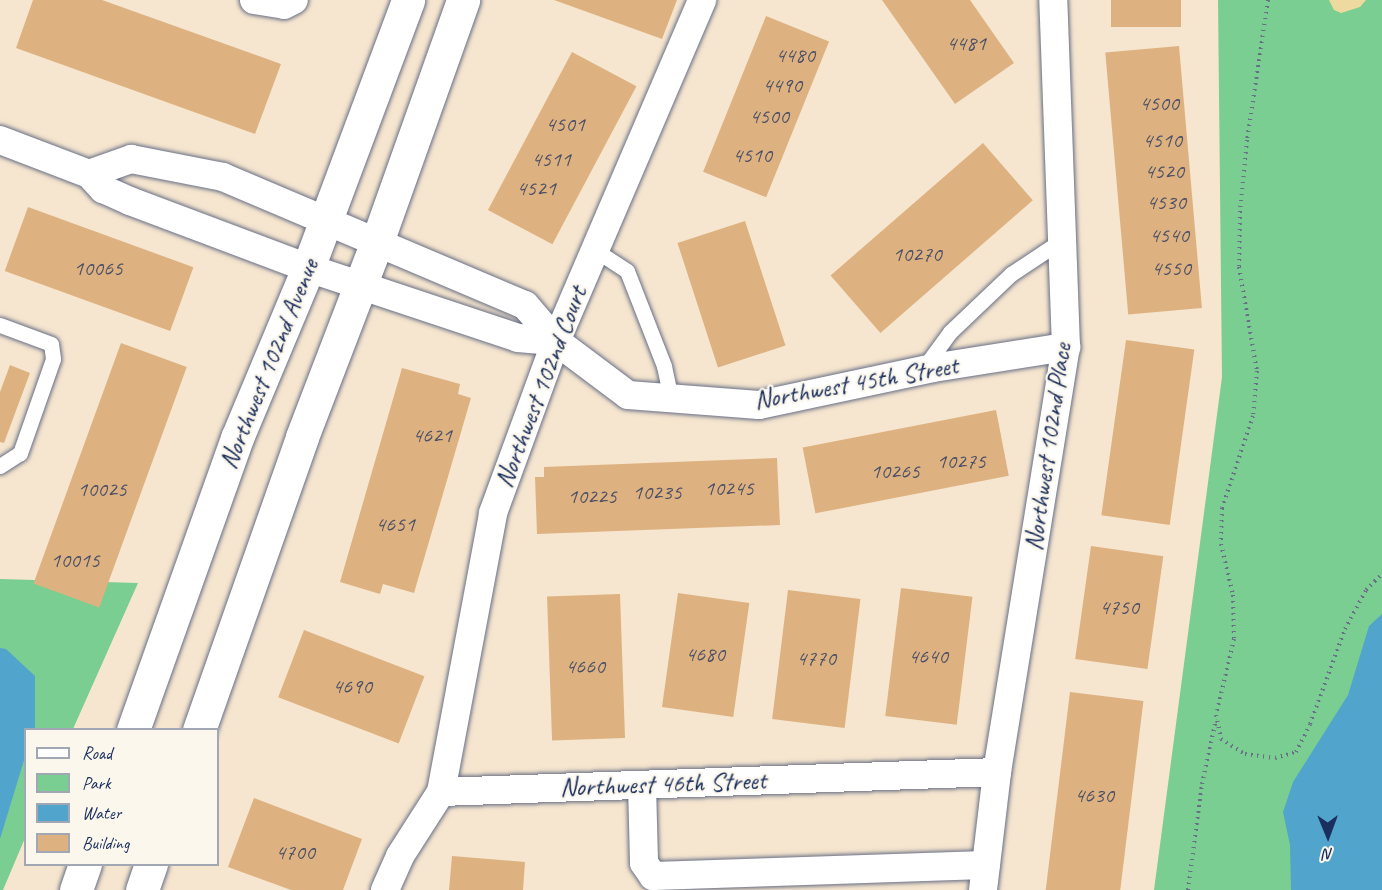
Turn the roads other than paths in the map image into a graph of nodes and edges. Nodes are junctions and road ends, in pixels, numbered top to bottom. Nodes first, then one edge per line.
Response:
1 (254, 0) edge
2 (294, 0) edge
3 (408, 0) edge
4 (463, 0) edge
5 (702, 0) edge
6 (1049, 4) edge
7 (0, 140) edge
8 (89, 174) junction
9 (326, 221) junction
10 (1062, 240) junction
11 (377, 242) junction
12 (595, 250) junction
13 (308, 268) junction
14 (359, 286) junction
15 (0, 325) edge
16 (556, 341) junction
17 (1066, 346) junction
18 (922, 370) junction
19 (671, 398) junction
20 (0, 466) edge
21 (133, 728) edge
22 (199, 728) edge
23 (997, 772) junction
24 (642, 785) junction
25 (441, 792) junction
26 (84, 866) edge
27 (150, 866) edge
28 (984, 877) edge
29 (76, 890) edge
30 (142, 890) edge
31 (385, 890) edge

1 - 2 street
3 - 9 street, Northwest 102nd Avenue
4 - 11 street
5 - 12 street, Northwest 102nd Court
6 - 10 street, Northwest 102nd Place
7 - 8 street
8 - 9 street
8 - 13 street
9 - 11 street, Northwest 45th Street
9 - 13 street, Northwest 102nd Avenue
10 - 17 street, Northwest 102nd Place
10 - 18 lane
11 - 14 street
11 - 16 street, Northwest 45th Street
12 - 16 street, Northwest 102nd Court
12 - 19 lane
13 - 14 street
13 - 21 street, Northwest 102nd Avenue
14 - 16 street
14 - 22 street
15 - 20 lane
16 - 19 street, Northwest 45th Street
16 - 25 street, Northwest 102nd Court
17 - 18 street, Northwest 45th Street
17 - 23 street, Northwest 102nd Place
18 - 19 street, Northwest 45th Street
23 - 24 street, Northwest 46th Street
23 - 28 street, Northwest 102nd Place
24 - 25 street, Northwest 46th Street
24 - 28 street
25 - 31 street
26 - 29 street
27 - 30 street

